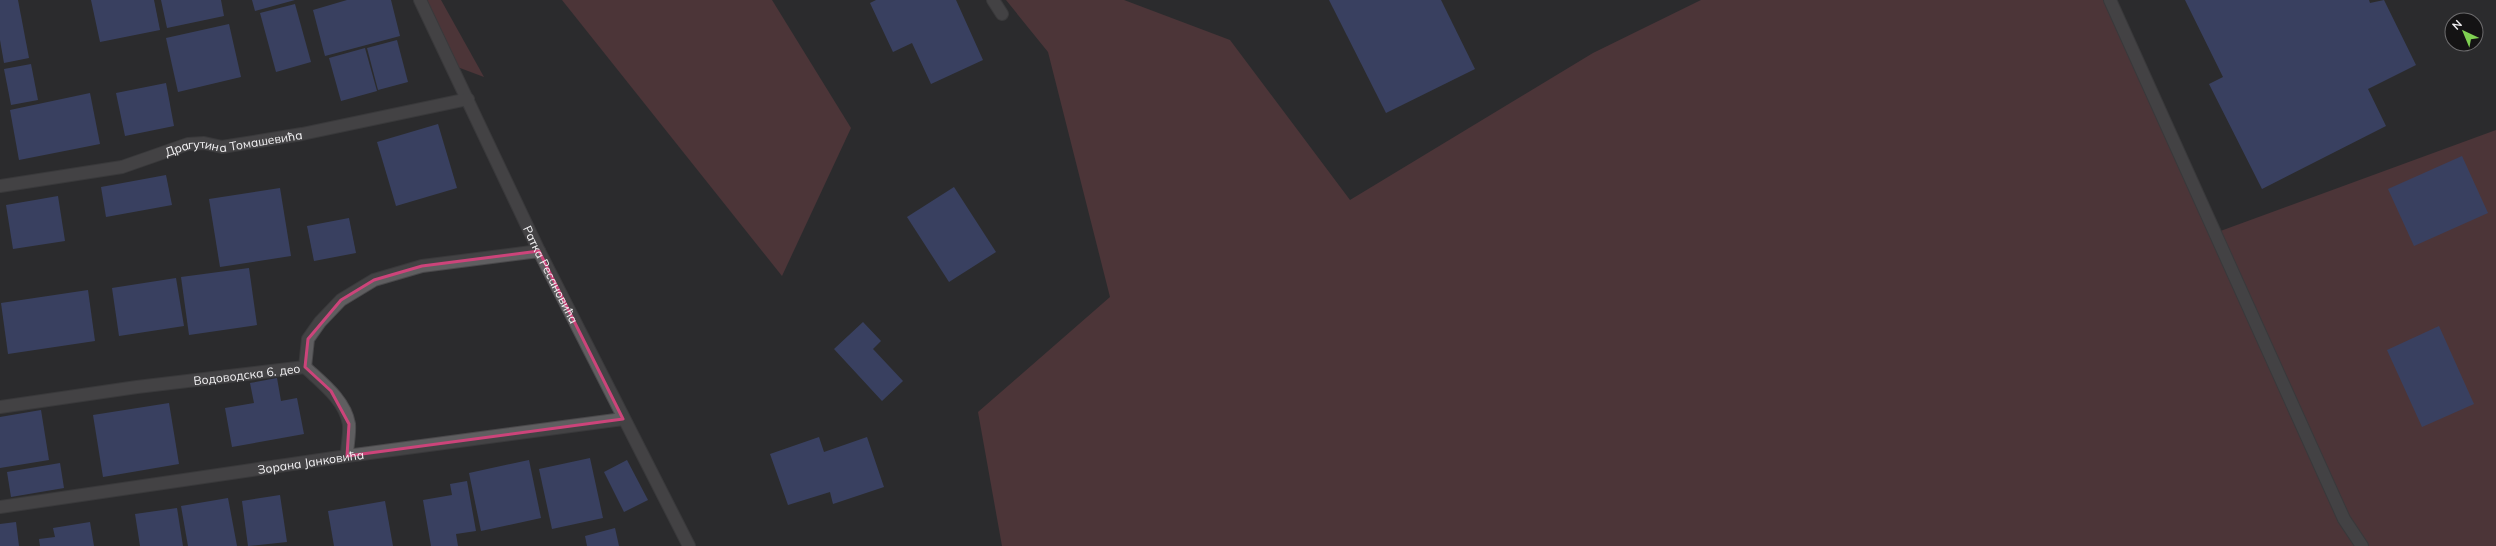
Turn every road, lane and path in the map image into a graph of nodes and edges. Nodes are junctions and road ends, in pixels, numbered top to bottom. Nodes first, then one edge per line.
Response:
1 (420, 0) edge
2 (994, 0) edge
3 (2110, 0) edge
4 (1002, 14) dead end
5 (468, 99) junction
6 (0, 186) edge
7 (539, 251) junction
8 (305, 367) junction
9 (0, 407) edge
10 (623, 419) junction
11 (347, 456) junction
12 (0, 507) edge
13 (689, 546) edge
14 (2362, 546) edge

1 - 5 street, Ратка Ресановића
2 - 4 street
3 - 14 street
5 - 6 street, Драгутина Томашевића
5 - 7 street, Ратка Ресановића
7 - 8 street, Водоводска 6. део
7 - 10 street, Ратка Ресановића
8 - 9 street, Водоводска 6. део
8 - 11 street
10 - 11 street, Зорана Јанковића
10 - 13 street, Ратка Ресановића
11 - 12 street, Зорана Јанковића

